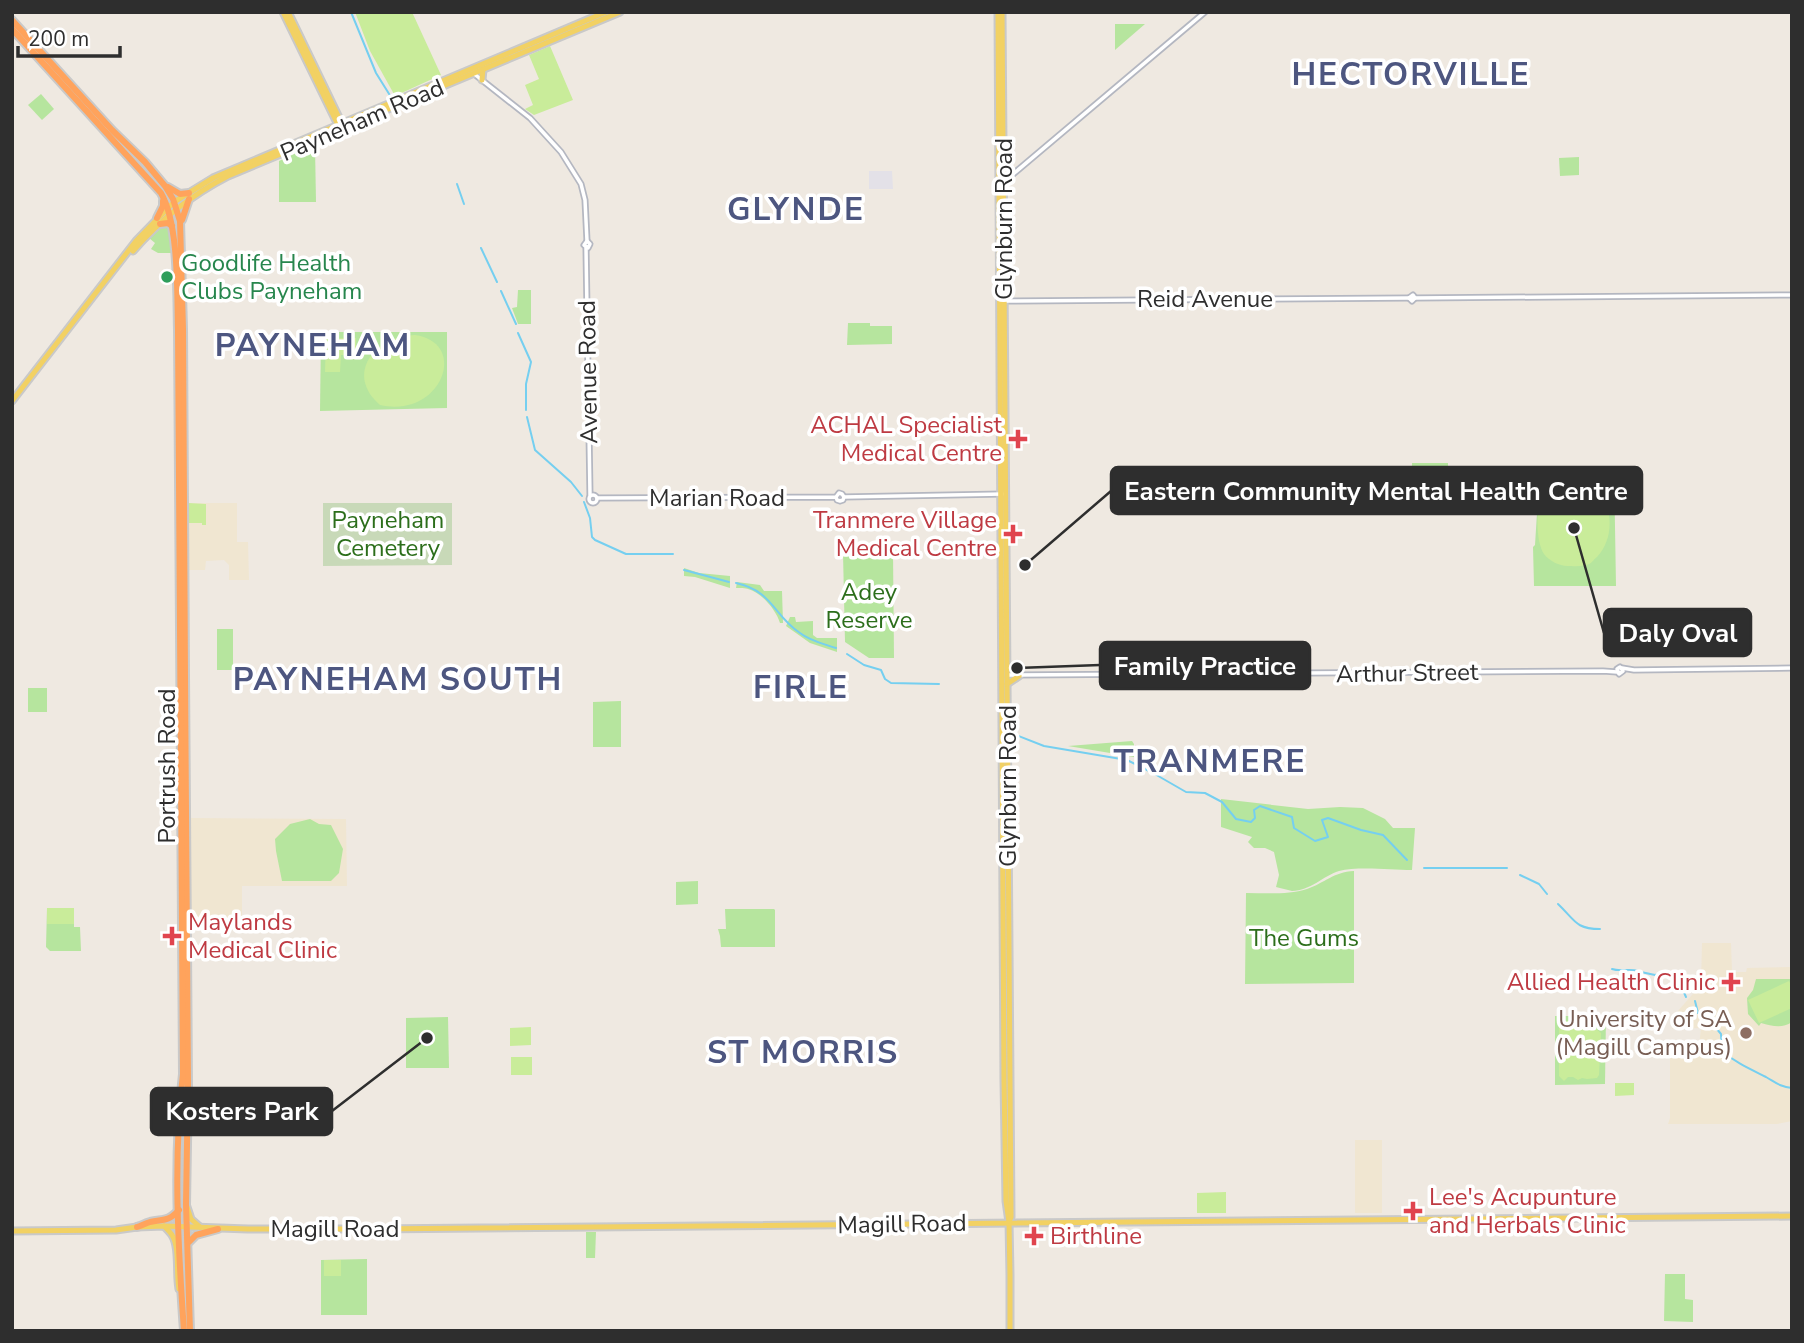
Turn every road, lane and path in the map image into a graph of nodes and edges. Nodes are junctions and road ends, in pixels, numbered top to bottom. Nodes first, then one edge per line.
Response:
1 (283, 12) edge
2 (288, 12) edge
3 (606, 12) edge
4 (620, 12) edge
5 (1000, 12) edge
6 (1205, 12) edge
7 (12, 20) edge
8 (15, 31) edge
9 (27, 35) junction
10 (28, 45) junction
11 (303, 48) junction
12 (497, 58) junction
13 (507, 59) junction
14 (477, 70) junction
15 (482, 80) joint
16 (336, 109) junction
17 (357, 118) junction
18 (94, 120) junction
19 (106, 123) junction
20 (341, 127) junction
21 (108, 134) junction
22 (1001, 177) junction
23 (161, 182) junction
24 (163, 196) junction
25 (189, 196) junction
26 (175, 206) junction
27 (169, 212) junction
28 (158, 221) junction
29 (172, 226) junction
30 (180, 226) junction
31 (1792, 295) edge
32 (1002, 301) junction
33 (12, 401) edge
34 (1003, 494) junction
35 (597, 498) joint
36 (1007, 576) junction
37 (1002, 589) junction
38 (180, 666) junction
39 (1792, 668) edge
40 (186, 676) junction
41 (1005, 676) junction
42 (1018, 676) junction
43 (1007, 684) junction
44 (180, 685) junction
45 (183, 1074) junction
46 (188, 1085) junction
47 (180, 1113) junction
48 (1008, 1141) junction
49 (187, 1207) junction
50 (179, 1210) junction
51 (1009, 1211) junction
52 (1792, 1216) edge
53 (994, 1222) junction
54 (1009, 1222) junction
55 (1025, 1222) junction
56 (164, 1226) junction
57 (137, 1227) junction
58 (183, 1227) junction
59 (203, 1228) junction
60 (218, 1229) junction
61 (12, 1231) edge
62 (188, 1244) junction
63 (182, 1299) junction
64 (184, 1331) edge
65 (190, 1331) edge
66 (1010, 1331) edge

1 - 11 main road
2 - 11 main road
3 - 12 main road, Payneham Road
4 - 13 main road, Payneham Road
5 - 22 main road, Glynburn Road
6 - 22 street
7 - 9 highway, Portrush Road
8 - 9 highway
8 - 10 highway, Portrush Road
9 - 10 highway
9 - 19 highway, Portrush Road
10 - 18 highway, Portrush Road
11 - 16 main road
11 - 20 main road
12 - 13 main road
12 - 14 main road, Payneham Road
13 - 14 main road, Payneham Road
14 - 15 main road
14 - 17 main road, Payneham Road
14 - 20 main road, Payneham Road
15 - 35 street, Avenue Road
16 - 17 main road
16 - 20 main road
17 - 20 main road, Payneham Road
18 - 19 highway
18 - 21 highway, Portrush Road
19 - 21 highway
19 - 23 highway, Portrush Road
20 - 25 main road, Payneham Road
21 - 24 highway, Portrush Road
22 - 32 main road, Glynburn Road
23 - 25 highway
23 - 26 highway, Portrush Road
24 - 27 highway, Portrush Road
24 - 28 highway
25 - 26 main road, Payneham Road
25 - 30 highway
26 - 27 main road, Payneham Road
26 - 30 highway, Portrush Road
27 - 28 main road, Payneham Road
27 - 29 highway, Portrush Road
28 - 29 highway
28 - 33 main road, Payneham Road
29 - 38 highway, Portrush Road
30 - 40 highway, Portrush Road
31 - 32 street, Reid Avenue
32 - 34 main road, Glynburn Road
34 - 35 street, Marian Road
34 - 36 main road, Glynburn Road
34 - 37 main road, Glynburn Road
36 - 37 main road
36 - 41 main road, Glynburn Road
37 - 41 main road, Glynburn Road
38 - 40 highway
38 - 44 highway, Portrush Road
39 - 42 street, Arthur Street
40 - 44 highway
40 - 46 highway, Portrush Road
41 - 42 street, Arthur Street
41 - 43 main road, Glynburn Road
41 - 48 main road, Glynburn Road
42 - 43 main road
43 - 48 main road, Glynburn Road
44 - 45 highway, Portrush Road
45 - 46 highway
45 - 47 highway, Portrush Road
46 - 47 highway
46 - 49 highway, Portrush Road
47 - 50 highway, Portrush Road
48 - 51 main road, Glynburn Road
49 - 58 highway, Portrush Road
49 - 59 main road
50 - 57 highway
50 - 58 highway, Portrush Road
51 - 53 main road
51 - 54 main road, Glynburn Road
51 - 55 main road
52 - 55 main road, Magill Road
53 - 54 main road, Magill Road
53 - 60 main road, Magill Road
54 - 55 main road, Magill Road
54 - 66 main road, Glynburn Road
56 - 57 main road, Magill Road
56 - 58 main road, Magill Road
56 - 63 main road
57 - 61 main road, Magill Road
58 - 59 main road, Magill Road
58 - 62 highway, Portrush Road
58 - 63 highway, Portrush Road
59 - 60 main road, Magill Road
60 - 62 highway
62 - 65 highway, Portrush Road
63 - 64 highway, Portrush Road

